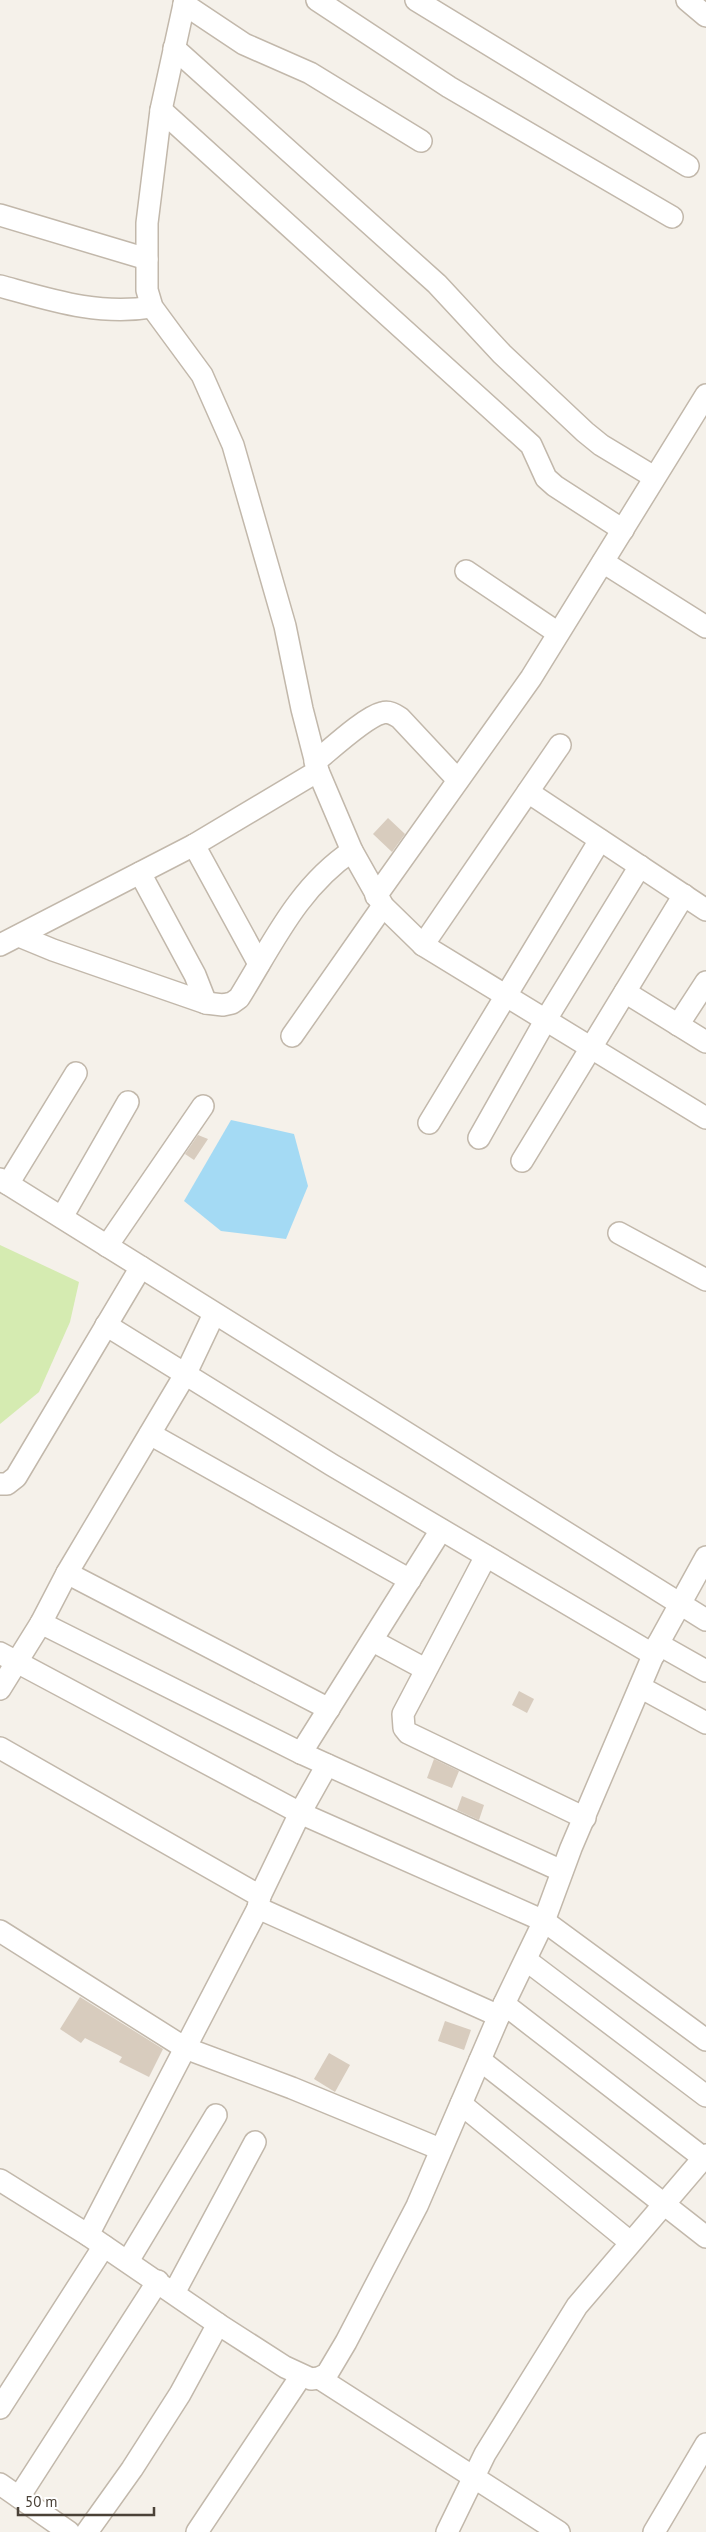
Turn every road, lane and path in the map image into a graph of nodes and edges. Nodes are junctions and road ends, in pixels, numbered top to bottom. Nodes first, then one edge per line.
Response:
1 (317, 0) edge
2 (416, 0) edge
3 (184, 2) edge
4 (174, 48) junction
5 (161, 110) junction
6 (421, 141) dead end
7 (688, 166) dead end
8 (0, 215) edge
9 (672, 217) dead end
10 (147, 260) junction
11 (0, 286) edge
12 (152, 307) junction
13 (706, 395) edge
14 (654, 477) junction
15 (623, 530) junction
16 (603, 562) junction
17 (466, 571) dead end
18 (706, 627) edge
19 (558, 633) junction
20 (560, 745) dead end
21 (317, 766) junction
22 (458, 780) junction
23 (528, 792) junction
24 (600, 840) junction
25 (194, 845) junction
26 (352, 851) junction
27 (640, 866) junction
28 (140, 873) junction
29 (684, 895) junction
30 (380, 901) junction
31 (706, 910) edge
32 (19, 936) junction
33 (0, 945) edge
34 (423, 945) junction
35 (259, 964) junction
36 (706, 982) edge
37 (625, 992) junction
38 (504, 996) junction
39 (206, 1003) junction
40 (545, 1021) junction
41 (678, 1025) junction
42 (292, 1036) dead end
43 (706, 1042) edge
44 (591, 1049) junction
45 (76, 1073) dead end
46 (128, 1102) dead end
47 (202, 1106) dead end
48 (706, 1118) edge
49 (429, 1123) dead end
50 (479, 1138) dead end
51 (522, 1161) dead end
52 (4, 1181) edge
53 (62, 1217) junction
54 (619, 1233) dead end
55 (107, 1246) junction
56 (141, 1267) junction
57 (706, 1280) edge
58 (214, 1314) junction
59 (106, 1324) junction
60 (186, 1372) junction
61 (150, 1434) junction
62 (0, 1484) edge
63 (442, 1530) junction
64 (486, 1556) junction
65 (706, 1557) edge
66 (67, 1573) junction
67 (410, 1580) junction
68 (680, 1604) junction
69 (706, 1620) edge
70 (41, 1623) junction
71 (373, 1641) junction
72 (656, 1650) junction
73 (8, 1657) edge
74 (425, 1669) junction
75 (706, 1671) edge
76 (640, 1687) junction
77 (0, 1689) edge
78 (330, 1709) junction
79 (706, 1723) edge
80 (0, 1748) edge
81 (302, 1754) junction
82 (327, 1765) junction
83 (300, 1813) junction
84 (584, 1818) junction
85 (562, 1872) junction
86 (259, 1902) junction
87 (544, 1921) junction
88 (0, 1931) edge
89 (526, 1960) junction
90 (502, 2010) junction
91 (706, 2040) edge
92 (185, 2048) junction
93 (480, 2060) junction
94 (706, 2096) edge
95 (461, 2104) junction
96 (216, 2115) dead end
97 (255, 2142) dead end
98 (440, 2149) junction
99 (705, 2158) edge
100 (0, 2180) edge
101 (664, 2204) junction
102 (706, 2237) edge
103 (96, 2240) junction
104 (630, 2242) junction
105 (128, 2261) junction
106 (166, 2287) junction
107 (218, 2324) junction
108 (310, 2377) junction
109 (0, 2408) edge
110 (706, 2444) edge
111 (473, 2477) junction
112 (0, 2484) edge
113 (19, 2497) junction
114 (69, 2532) edge
115 (86, 2532) edge
116 (197, 2532) edge
117 (447, 2532) edge
118 (559, 2532) edge
119 (654, 2532) edge

1 - 9 street
2 - 7 street
3 - 4 street
3 - 6 street
4 - 5 street
4 - 14 street
5 - 10 street
5 - 15 street
8 - 10 street
10 - 12 street
11 - 12 street
12 - 21 street
13 - 14 street
14 - 15 street
15 - 16 street
16 - 18 street
16 - 19 street
17 - 19 street
19 - 22 street
20 - 23 street
21 - 22 street
21 - 25 street
21 - 26 street
22 - 30 street
23 - 24 street
23 - 34 street
24 - 27 street
24 - 38 street
25 - 28 street
25 - 35 street
26 - 30 street
26 - 35 street
27 - 29 street
27 - 40 street
28 - 32 street
28 - 39 street
29 - 31 street
29 - 37 street
30 - 34 street
30 - 42 street
32 - 33 street
32 - 39 street
34 - 38 street
35 - 39 street
36 - 41 street
37 - 41 street
37 - 44 street
38 - 40 street
38 - 49 street
40 - 44 street
40 - 50 street
41 - 43 street
44 - 48 street
44 - 51 street
45 - 52 street
46 - 53 street
47 - 55 street
52 - 53 street
53 - 55 street
54 - 57 street
55 - 56 street
56 - 58 street
56 - 59 street
58 - 60 street
58 - 68 street
59 - 60 street
59 - 62 street
60 - 61 street
60 - 63 street
61 - 66 street
61 - 67 street
63 - 64 street
63 - 67 street
64 - 72 street
64 - 74 street
65 - 68 street
66 - 70 street
66 - 78 street
67 - 71 street
68 - 69 street
68 - 72 street
70 - 73 street
70 - 81 street
71 - 74 street
71 - 78 street
72 - 75 street
72 - 76 street
73 - 77 street
73 - 83 street
74 - 84 street
76 - 79 street
76 - 84 street
78 - 81 street
80 - 86 street
81 - 82 street
82 - 83 street
82 - 85 street
83 - 86 street
83 - 87 street
84 - 85 street
85 - 87 street
86 - 90 street
86 - 92 street
87 - 89 street
87 - 91 street
88 - 92 street
89 - 90 street
89 - 94 street
90 - 93 street
90 - 99 street
92 - 98 street
92 - 103 street
93 - 95 street
93 - 101 street
95 - 98 street
95 - 104 street
96 - 105 street
97 - 106 street
98 - 108 street
99 - 101 street
100 - 103 street
101 - 102 street
101 - 104 street
103 - 105 street
103 - 109 street
104 - 111 street
105 - 106 street
106 - 107 street
106 - 113 street
107 - 108 street
107 - 115 street
108 - 111 street
108 - 116 street
110 - 119 street
111 - 117 street
111 - 118 street
112 - 113 street
113 - 114 street

